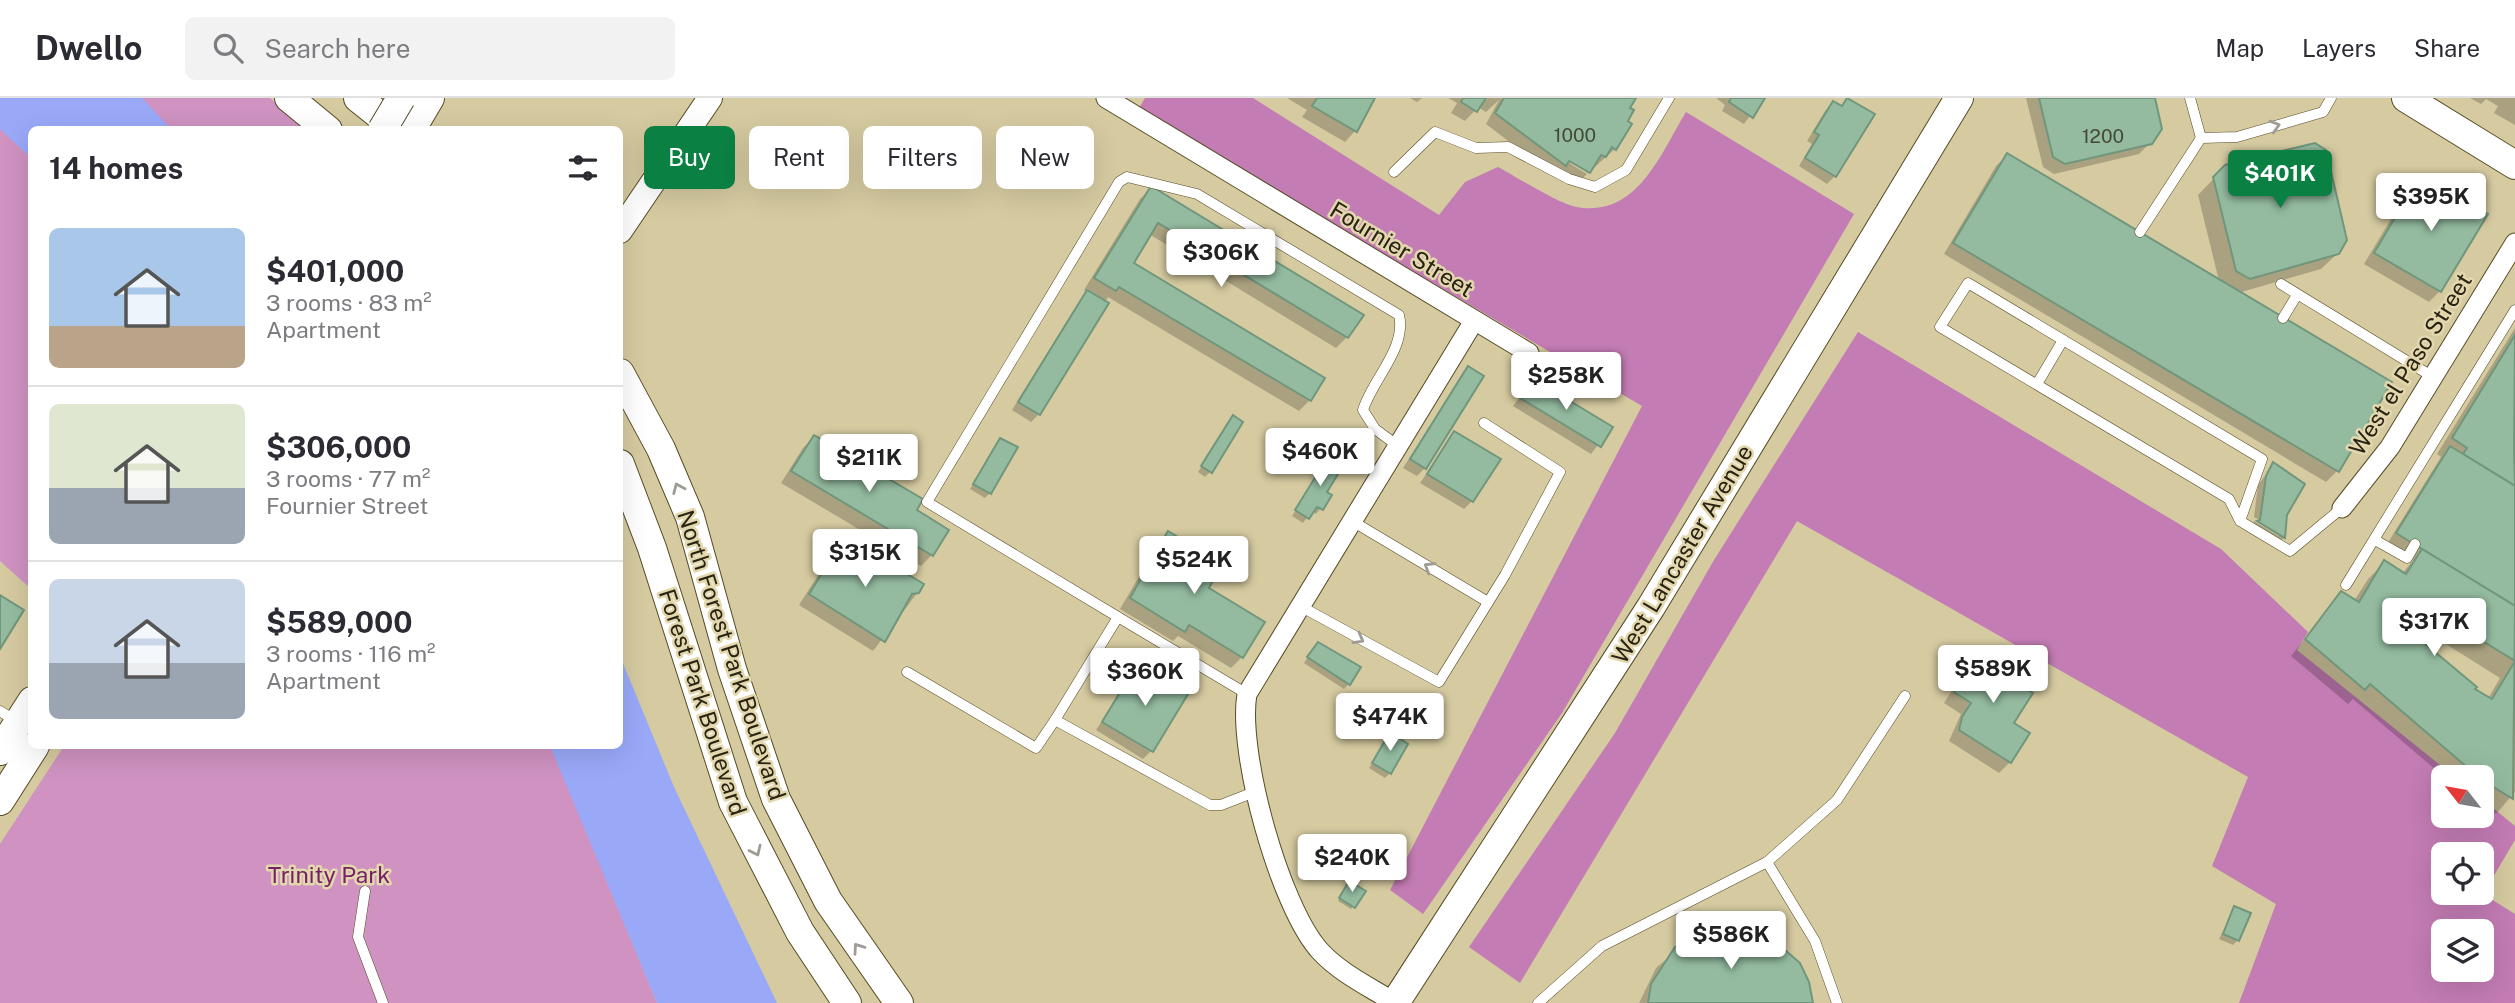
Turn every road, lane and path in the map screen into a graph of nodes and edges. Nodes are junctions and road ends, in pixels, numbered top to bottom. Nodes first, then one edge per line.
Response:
1 (289, 98) edge
2 (358, 98) edge
3 (401, 98) edge
4 (430, 98) edge
5 (710, 98) edge
6 (1106, 98) edge
7 (1669, 98) edge
8 (1959, 98) edge
9 (2190, 98) edge
10 (2332, 98) edge
11 (2418, 101) edge
12 (323, 126) edge
13 (384, 126) edge
14 (393, 126) edge
15 (413, 126) edge
16 (2201, 138) junction
17 (2515, 165) edge
18 (1394, 172) dead end
19 (623, 227) edge
20 (2140, 232) dead end
21 (2515, 243) edge
22 (2281, 284) dead end
23 (2297, 295) junction
24 (2515, 310) edge
25 (2283, 318) dead end
26 (1474, 321) junction
27 (2063, 340) junction
28 (1529, 353) dead end
29 (2432, 377) junction
30 (623, 379) edge
31 (2037, 384) junction
32 (1484, 423) dead end
33 (1398, 446) junction
34 (623, 472) edge
35 (2342, 508) joint
36 (1352, 521) junction
37 (2240, 521) junction
38 (2375, 540) junction
39 (2415, 544) dead end
40 (2346, 585) dead end
41 (1488, 603) junction
42 (1299, 606) junction
43 (1118, 617) junction
44 (907, 672) dead end
45 (1247, 694) junction
46 (1905, 696) dead end
47 (16, 712) edge
48 (1055, 720) junction
49 (33, 749) edge
50 (0, 751) edge
51 (1257, 791) junction
52 (0, 801) edge
53 (1768, 862) junction
54 (365, 891) dead end
55 (383, 1003) edge
56 (847, 1003) edge
57 (899, 1003) edge
58 (1395, 1003) edge
59 (1538, 1003) edge
60 (1837, 1003) edge

1 - 12 main road
2 - 14 main road
3 - 13 main road, bridge
4 - 15 main road
5 - 19 street
6 - 26 street, Fournier Street
7 - 18 lane
8 - 58 main road, West Lancaster Avenue
9 - 16 lane
16 -> 10 lane
11 - 17 main road
16 - 20 lane
21 - 29 street, West el Paso Street
22 - 23 lane
23 - 25 lane
23 - 29 lane
24 - 38 lane
26 - 28 street, Fournier Street
26 - 33 street
27 - 31 lane
27 - 31 lane
27 - 37 lane
29 - 35 street, West el Paso Street
57 -> 30 main road, North Forest Park Boulevard
31 - 37 lane
32 - 41 lane
33 - 36 street
33 - 43 lane
34 -> 56 main road, Forest Park Boulevard
35 - 37 lane
41 -> 36 lane
36 - 42 street
38 - 39 lane
38 - 40 lane
42 -> 41 lane
42 - 45 street
43 - 45 lane
43 - 48 lane
44 - 48 lane
45 - 51 street
46 - 53 lane
47 - 50 main road
48 - 51 lane
49 - 52 main road
51 - 58 street
53 - 59 lane
53 - 60 lane
54 - 55 lane

